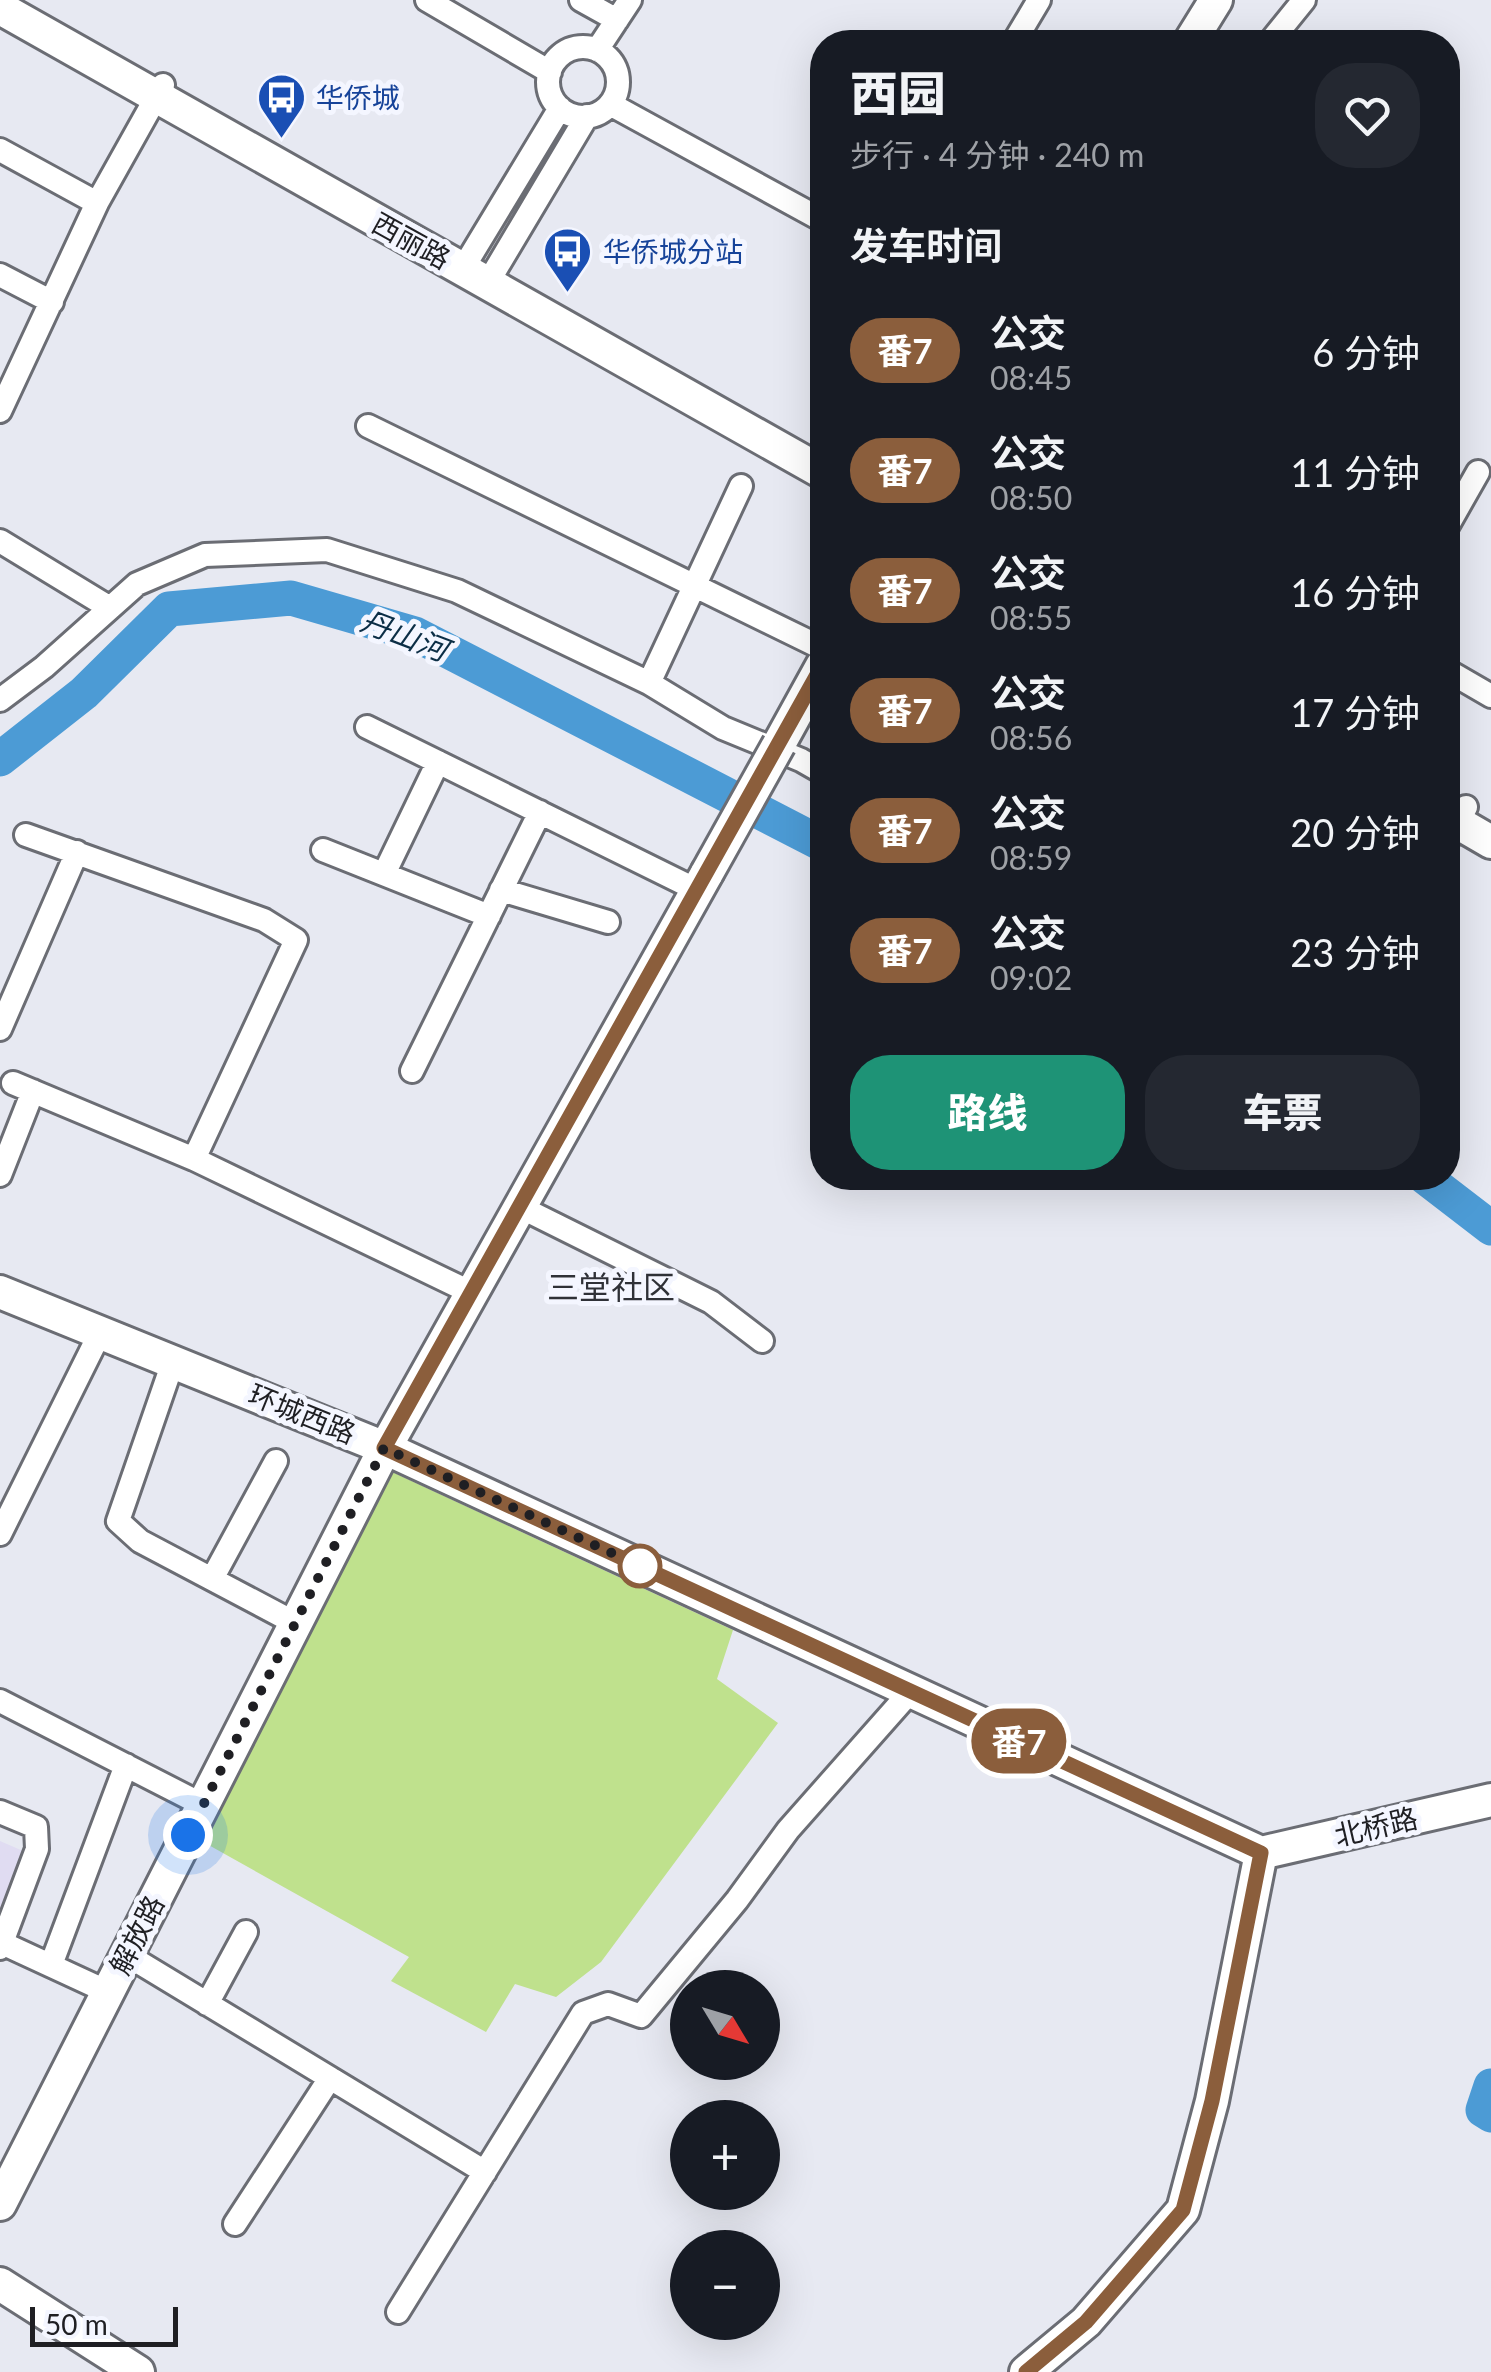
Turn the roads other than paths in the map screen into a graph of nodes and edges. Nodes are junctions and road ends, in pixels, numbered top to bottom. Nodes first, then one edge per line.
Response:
1 (17, 0) edge
2 (428, 0) edge
3 (581, 0) edge
4 (630, 0) edge
5 (1010, 0) edge
6 (1216, 0) edge
7 (1304, 0) edge
8 (1036, 6) edge
9 (0, 8) edge
10 (616, 20) junction
11 (1021, 30) edge
12 (1197, 30) edge
13 (1280, 30) edge
14 (597, 50) junction
15 (550, 72) junction
16 (160, 91) junction
17 (610, 104) junction
18 (560, 108) junction
19 (587, 116) junction
20 (0, 150) edge
21 (97, 203) junction
22 (810, 213) edge
23 (479, 270) junction
24 (0, 275) edge
25 (52, 302) junction
26 (5, 384) edge
27 (0, 411) edge
28 (368, 426) dead end
29 (810, 445) edge
30 (810, 465) edge
31 (1478, 472) dead end
32 (741, 486) dead end
33 (1460, 504) edge
34 (0, 542) edge
35 (694, 586) junction
36 (110, 608) junction
37 (810, 642) edge
38 (1460, 678) edge
39 (649, 683) junction
40 (810, 688) edge
41 (1491, 696) edge
42 (0, 700) edge
43 (368, 727) dead end
44 (438, 762) junction
45 (810, 765) edge
46 (540, 812) junction
47 (1460, 818) edge
48 (26, 835) dead end
49 (1491, 842) edge
50 (323, 850) dead end
51 (77, 852) junction
52 (384, 874) junction
53 (702, 882) junction
54 (501, 890) junction
55 (489, 916) junction
56 (608, 922) dead end
57 (0, 1029) edge
58 (412, 1070) dead end
59 (194, 1159) junction
60 (0, 1174) edge
61 (520, 1207) junction
62 (0, 1292) edge
63 (472, 1293) junction
64 (100, 1333) junction
65 (762, 1341) dead end
66 (173, 1362) junction
67 (384, 1448) junction
68 (276, 1461) dead end
69 (0, 1534) edge
70 (212, 1579) junction
71 (295, 1623) junction
72 (911, 1691) junction
73 (0, 1701) edge
74 (126, 1766) junction
75 (1491, 1800) edge
76 (203, 1805) junction
77 (0, 1812) edge
78 (1261, 1853) junction
79 (246, 1932) dead end
80 (1, 1945) edge
81 (127, 1955) junction
82 (51, 1965) junction
83 (108, 1992) junction
84 (207, 2004) junction
85 (330, 2078) junction
86 (485, 2172) junction
87 (0, 2204) edge
88 (235, 2224) dead end
89 (0, 2284) edge
90 (398, 2312) dead end
91 (138, 2372) edge
92 (1026, 2372) edge

1 - 16 street, 西丽路
2 - 15 street
3 - 10 street
4 - 10 street
5 - 8 street
6 - 12 street
7 - 13 street
8 - 11 street
9 - 16 street, 西丽路
10 - 14 street
14 - 15 street
14 - 17 street
15 - 18 street
16 - 21 street
16 - 23 street, 西丽路
17 - 19 street
17 - 22 street
18 - 19 street
18 - 23 street
19 - 23 street
20 - 21 street
21 - 25 street
23 - 29 street, 西丽路
23 - 30 street, 西丽路
24 - 25 street
25 - 26 street
26 - 27 street
28 - 35 street
31 - 33 street
32 - 35 street
34 - 36 street
35 - 37 street
35 - 39 street
36 - 39 street
36 - 42 street
38 - 41 street
39 - 45 street
40 - 53 street, 解放路, bridge
43 - 44 street
44 - 46 street
44 - 52 street
46 - 53 street
46 - 54 street
47 - 49 street
48 - 51 street
50 - 52 street
51 - 57 street
51 - 59 street
52 - 55 street
53 - 61 street, 解放路
54 - 55 street
54 - 56 street
55 - 58 street
59 - 60 street
59 - 63 street
61 - 63 street, 解放路
61 - 65 street
62 - 64 street, 环城西路
63 - 67 street, 解放路
64 - 66 street, 环城西路
64 - 69 street
66 - 67 street, 环城西路
66 - 70 street
67 - 71 street, 解放路
67 - 72 street, 环城西路
68 - 70 street
70 - 71 street
71 - 76 street, 解放路
72 - 78 street, 环城西路
72 - 86 street
73 - 74 street
74 - 76 street
74 - 82 street
75 - 78 street, 北桥路
76 - 81 street, 解放路
77 - 80 street
78 - 92 street
79 - 84 street
80 - 82 street
81 - 83 street, 解放路
81 - 84 street
82 - 83 street
83 - 87 street, 解放路
84 - 85 street
85 - 86 street
85 - 88 street
86 - 90 street
89 - 91 street

